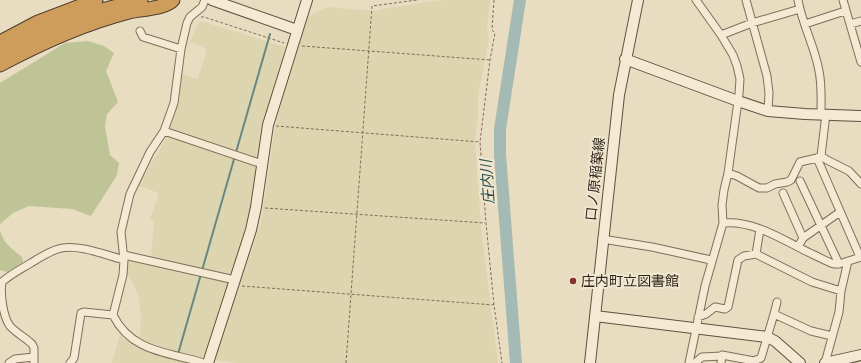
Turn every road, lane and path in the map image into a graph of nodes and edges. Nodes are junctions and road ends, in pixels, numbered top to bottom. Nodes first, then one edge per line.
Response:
1 (96, 0) edge
2 (141, 0) edge
3 (173, 0) edge
4 (205, 0) edge
5 (212, 0) edge
6 (307, 0) edge
7 (418, 0) edge
8 (494, 0) edge
9 (638, 0) edge
10 (696, 0) edge
11 (746, 0) edge
12 (798, 0) edge
13 (842, 0) edge
14 (800, 9) junction
15 (845, 11) junction
16 (198, 18) dead end
17 (861, 20) edge
18 (752, 23) junction
19 (805, 24) junction
20 (850, 24) junction
21 (140, 30) dead end
22 (297, 30) junction
23 (721, 35) junction
24 (0, 42) edge
25 (293, 46) junction
26 (181, 49) junction
27 (369, 51) junction
28 (0, 54) edge
29 (625, 58) junction
30 (490, 60) junction
31 (861, 62) edge
32 (0, 65) edge
33 (738, 101) junction
34 (768, 111) junction
35 (824, 114) junction
36 (861, 116) edge
37 (268, 125) junction
38 (164, 131) junction
39 (363, 132) junction
40 (480, 142) junction
41 (819, 157) junction
42 (262, 164) junction
43 (728, 173) junction
44 (800, 181) dead end
45 (861, 184) edge
46 (783, 193) dead end
47 (256, 207) junction
48 (840, 212) junction
49 (357, 214) junction
50 (486, 223) junction
51 (723, 223) junction
52 (821, 226) junction
53 (760, 229) junction
54 (803, 238) junction
55 (602, 239) junction
56 (798, 247) junction
57 (756, 254) junction
58 (860, 257) edge
59 (124, 258) junction
60 (712, 260) junction
61 (848, 261) junction
62 (839, 264) junction
63 (234, 282) junction
64 (841, 291) junction
65 (351, 294) junction
66 (777, 302) dead end
67 (494, 305) junction
68 (774, 314) junction
69 (112, 315) junction
70 (594, 316) junction
71 (698, 317) junction
72 (696, 328) junction
73 (832, 336) junction
74 (767, 337) junction
75 (861, 355) edge
76 (34, 360) edge
77 (722, 360) edge
78 (9, 363) edge
79 (70, 363) edge
80 (204, 363) edge
81 (208, 363) edge
82 (346, 363) edge
83 (502, 363) edge
84 (590, 363) edge
85 (689, 363) edge
86 (696, 363) edge
87 (800, 363) edge
88 (825, 363) edge

1 - 24 highway
2 - 28 highway
3 - 32 highway
4 - 26 street
5 - 22 street
6 - 22 street
7 - 27 path
8 - 30 path
9 - 29 street, 口ノ原稲築線
10 - 23 street
11 - 18 street
12 - 14 street
13 - 15 street
14 - 18 street
14 - 19 street
15 - 19 street
15 - 20 street
16 - 25 path
17 - 20 street
18 - 23 street
18 - 34 street
19 - 35 street
20 - 31 street
21 - 26 street
22 - 25 street
23 - 33 street
25 - 27 path
25 - 37 street
26 - 38 street
27 - 30 path
27 - 39 path
29 - 33 street
29 - 55 street, 口ノ原稲築線
30 - 40 path
33 - 34 street
33 - 43 street
34 - 35 street
35 - 36 street
35 - 41 street
37 - 39 path
37 - 42 street
38 - 42 street
38 - 59 street
39 - 40 path
39 - 49 path
40 - 50 path
41 - 43 street
41 - 45 street
41 - 48 street
42 - 47 street
43 - 51 street
44 - 52 street
46 - 54 street
47 - 49 path
47 - 63 street
48 - 52 street
48 - 58 street
49 - 50 path
49 - 65 path
50 - 67 path
51 - 53 street
51 - 60 street
52 - 54 street
52 - 62 street
53 - 56 street
53 - 57 street
54 - 56 street
55 - 60 street
55 - 70 street, 口ノ原稲築線
56 - 62 street
57 - 64 street
57 - 71 street
58 - 61 street
59 - 63 street
59 - 69 street
59 - 76 street
60 - 71 street
61 - 62 street
61 - 64 street
63 - 65 path
63 - 81 street
64 - 73 street
65 - 67 path
65 - 82 path
66 - 68 street
67 - 83 path
68 - 73 street
68 - 74 street
69 - 79 street
69 - 80 street
70 - 72 street
70 - 84 street, 口ノ原稲築線
71 - 72 street
72 - 74 street
72 - 85 street
73 - 88 street
74 - 77 street
74 - 87 street
75 - 88 street
76 - 78 street
77 - 86 street

